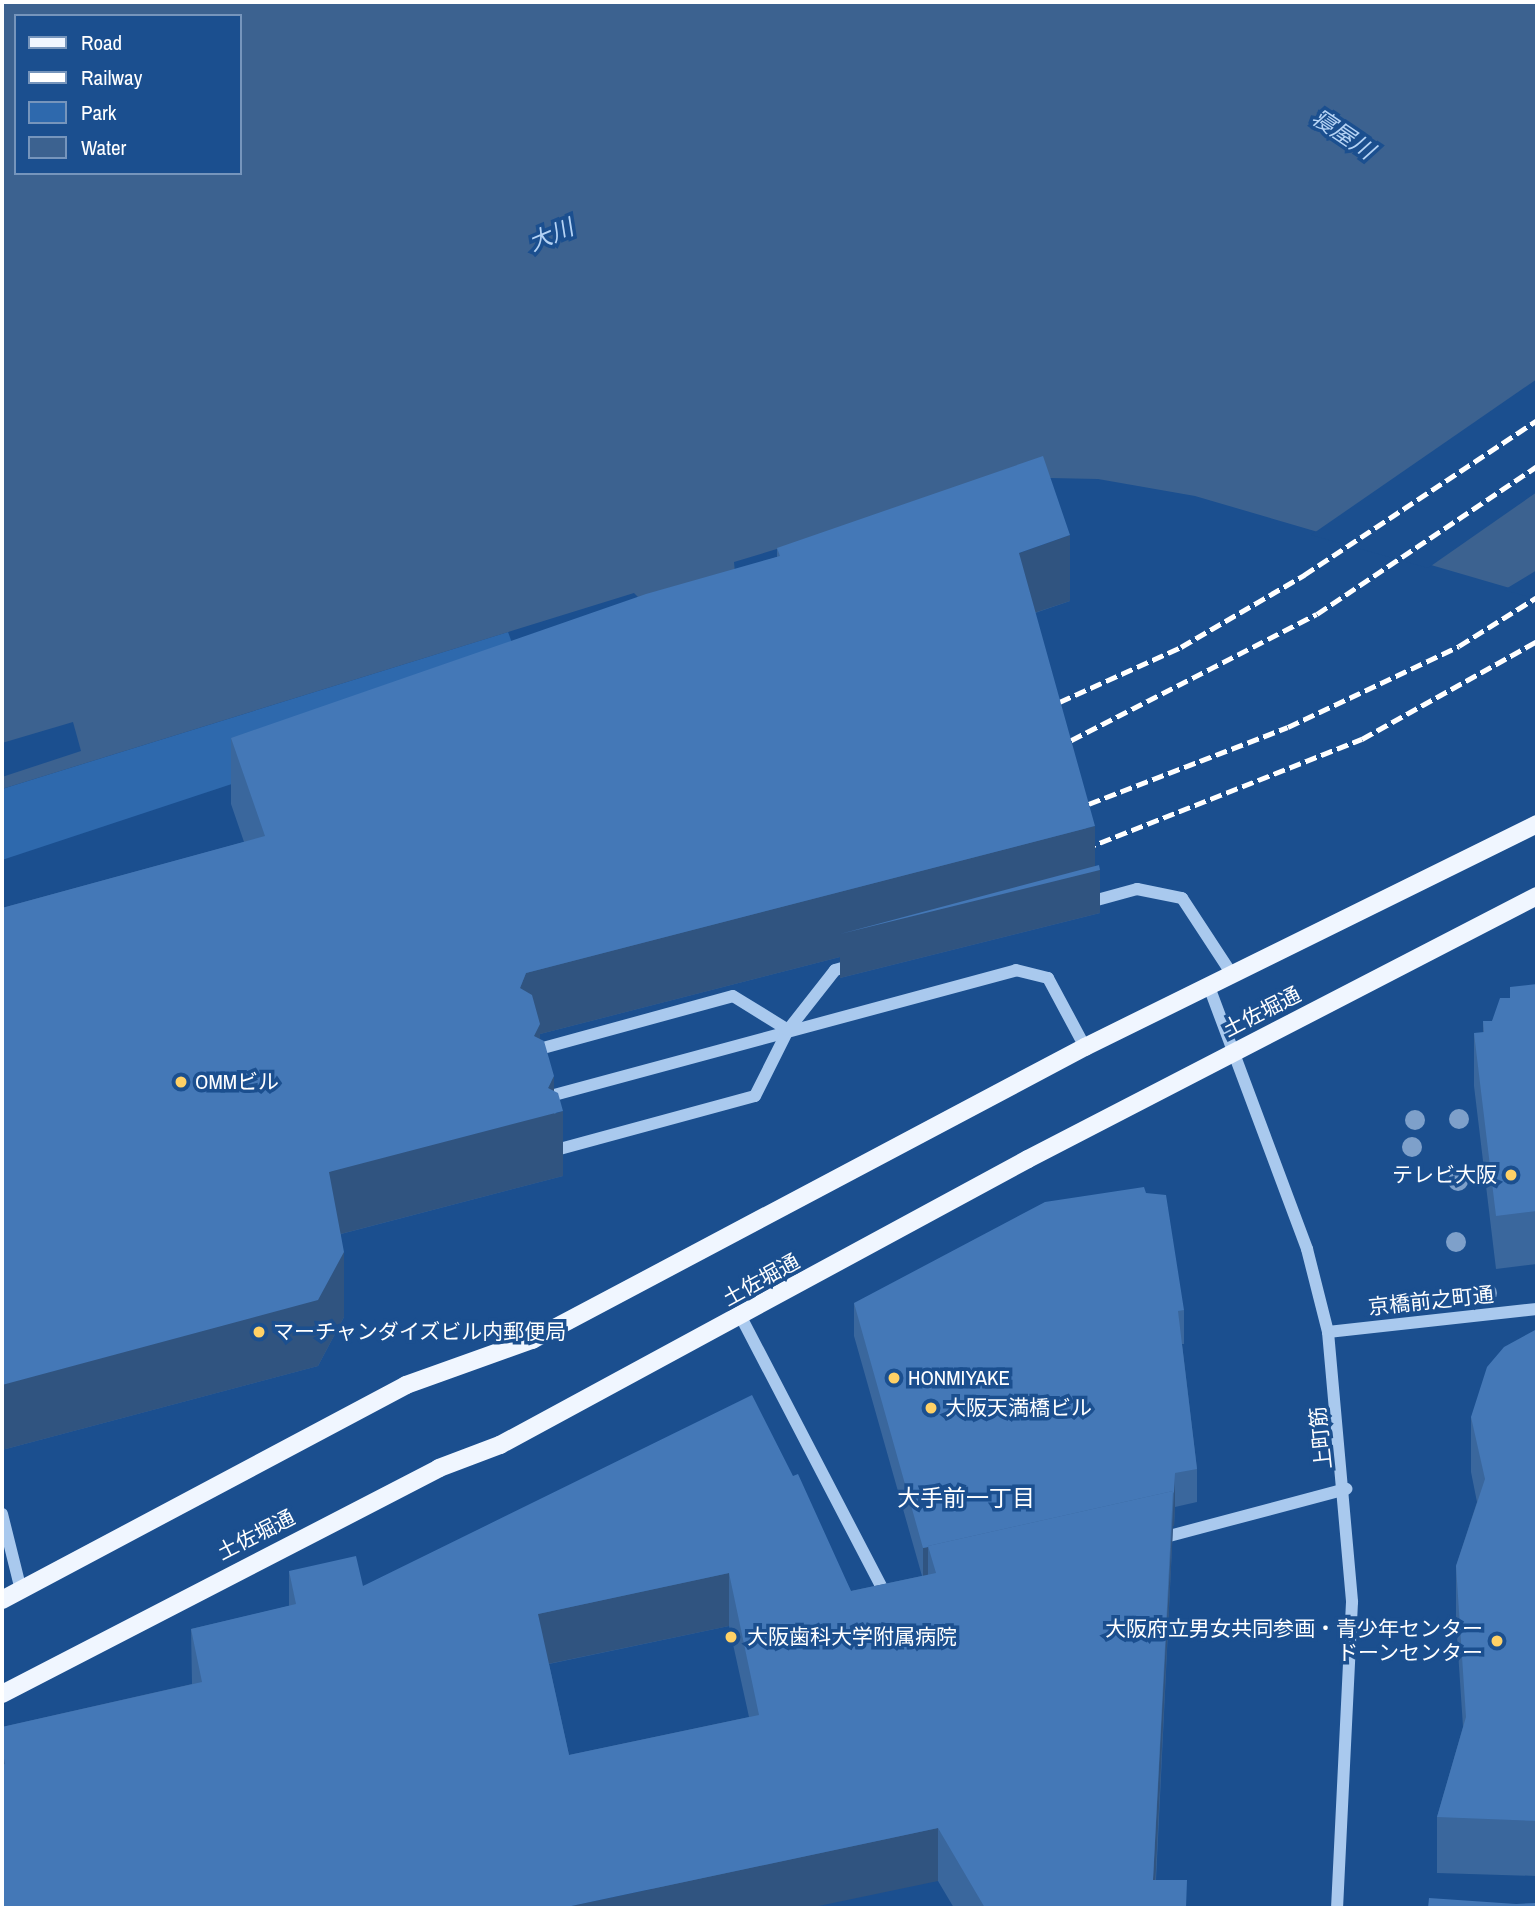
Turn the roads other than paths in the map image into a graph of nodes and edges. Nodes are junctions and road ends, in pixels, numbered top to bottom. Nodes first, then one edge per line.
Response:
1 (1537, 824) edge
2 (1537, 896) edge
3 (1070, 907) dead end
4 (874, 959) dead end
5 (1231, 973) junction
6 (1208, 984) junction
7 (788, 1030) junction
8 (1084, 1047) junction
9 (1236, 1051) junction
10 (529, 1052) edge
11 (542, 1098) edge
12 (556, 1150) edge
13 (1537, 1309) edge
14 (741, 1317) junction
15 (1328, 1332) junction
16 (1346, 1489) junction
17 (2, 1514) edge
18 (1140, 1543) edge
19 (21, 1590) junction
20 (901, 1596) edge
21 (2, 1600) edge
22 (2, 1694) edge
23 (1337, 1908) edge

1 - 5 main road
2 - 9 main road, 土佐堀通
3 - 5 street
4 - 7 street
5 - 6 main road
6 - 8 main road
6 - 9 street, 上町筋
7 - 8 street
7 - 10 street
7 - 11 street
7 - 12 street
8 - 19 main road
9 - 14 main road, 土佐堀通
9 - 15 street, 上町筋
13 - 15 street, 京橋前之町通
14 - 20 street
14 - 22 main road, 土佐堀通
15 - 16 street, 上町筋
16 - 18 street
16 - 23 street, 上町筋
17 - 19 street
19 - 21 main road

